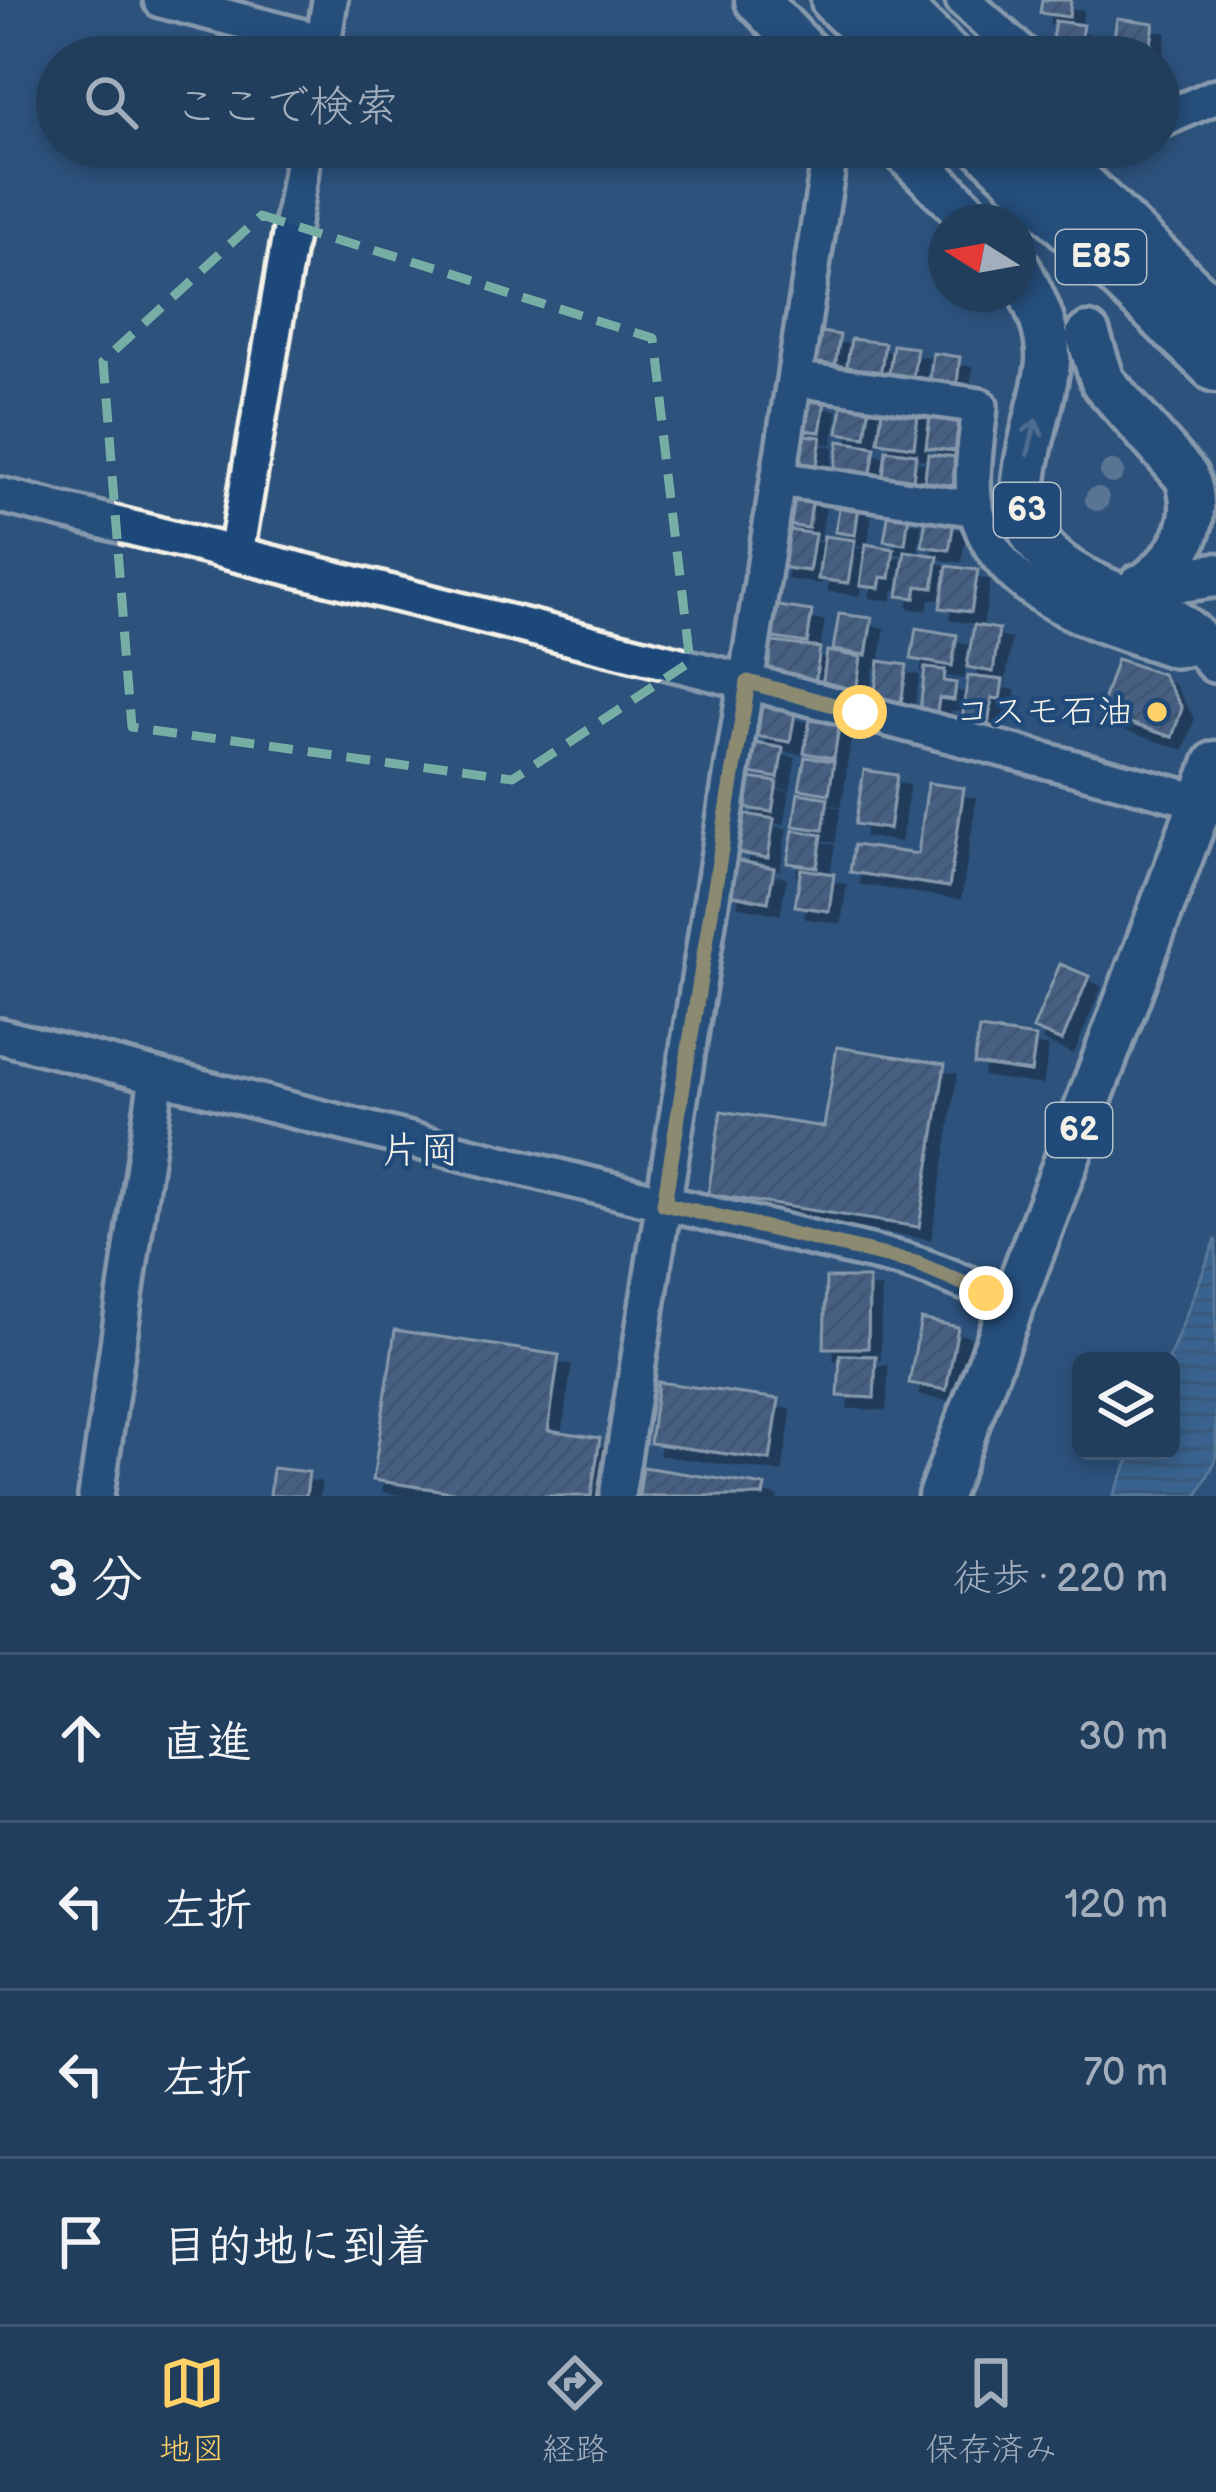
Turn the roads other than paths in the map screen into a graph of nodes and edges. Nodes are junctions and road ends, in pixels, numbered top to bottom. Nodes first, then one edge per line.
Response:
1 (161, 0) edge
2 (330, 0) edge
3 (757, 0) edge
4 (836, 0) edge
5 (889, 0) edge
6 (963, 0) edge
7 (279, 36) edge
8 (324, 36) edge
9 (792, 36) edge
10 (873, 36) edge
11 (926, 36) edge
12 (1003, 36) edge
13 (1216, 96) edge
14 (1180, 112) edge
15 (301, 168) edge
16 (828, 168) edge
17 (921, 168) edge
18 (1009, 168) edge
19 (1062, 168) edge
20 (958, 204) edge
21 (1036, 283) edge
22 (1036, 305) edge
23 (1216, 316) edge
24 (1088, 335) junction
25 (1216, 367) edge
26 (795, 379) junction
27 (1216, 468) edge
28 (780, 478) junction
29 (0, 495) edge
30 (976, 508) junction
31 (236, 553) junction
32 (1216, 575) edge
33 (1145, 585) junction
34 (1100, 586) junction
35 (1205, 649) edge
36 (748, 682) junction
37 (1209, 782) edge
38 (0, 1036) edge
39 (157, 1076) junction
40 (664, 1204) junction
41 (1015, 1299) junction
42 (96, 1496) edge
43 (617, 1496) edge
44 (940, 1496) edge

1 - 7 street
2 - 8 street
3 - 9 main road
4 - 10 highway
5 - 11 highway
6 - 12 street
13 - 14 street
15 - 31 street
16 - 26 street
17 - 20 main road
18 - 25 highway, E85
19 - 23 highway, E85
21 - 24 main road, 63
34 -> 22 main road, 63
24 - 27 main road, 63
24 - 33 main road
26 - 28 street
26 - 30 street
28 - 30 street
28 - 36 street
29 - 31 street
30 - 35 street
31 - 36 street
32 - 33 main road
33 - 34 main road
34 - 35 main road, 63
36 - 37 street
36 - 40 street
37 - 41 main road, 62
38 - 39 street
39 - 40 street
39 - 42 street
40 - 41 street
40 - 43 street
41 - 44 main road, 62

